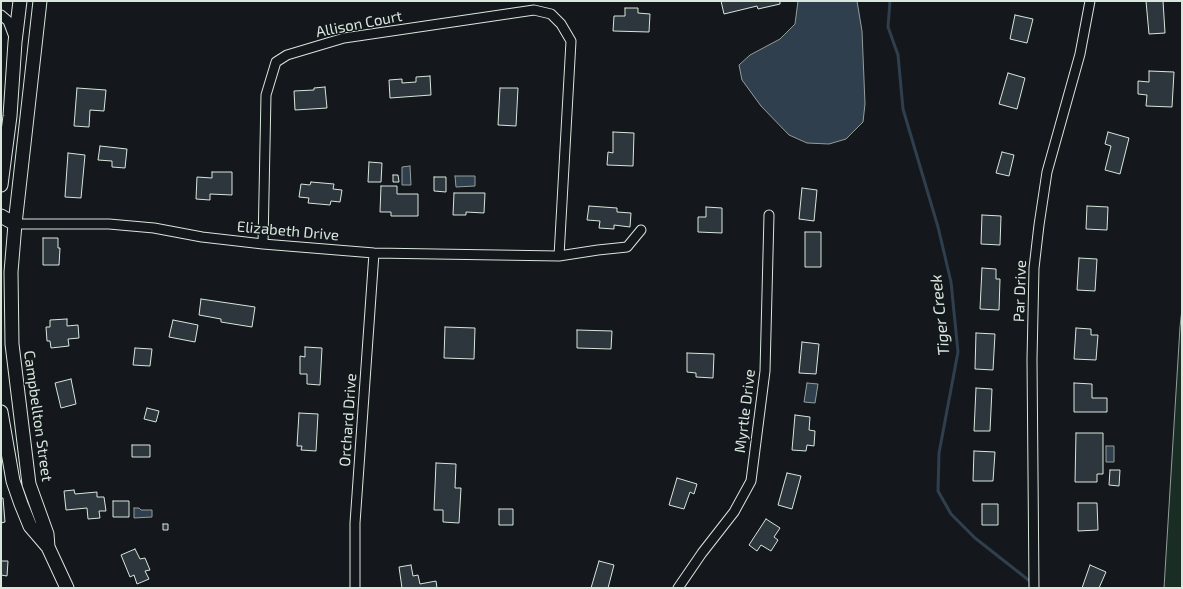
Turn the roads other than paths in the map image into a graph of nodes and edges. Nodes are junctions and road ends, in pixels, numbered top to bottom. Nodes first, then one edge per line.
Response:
1 (20, 1) edge
2 (26, 1) edge
3 (40, 1) edge
4 (1090, 1) edge
5 (1, 15) edge
6 (15, 42) junction
7 (34, 46) junction
8 (1, 96) edge
9 (1, 184) edge
10 (770, 215) dead end
11 (1, 216) edge
12 (14, 224) junction
13 (1, 226) edge
14 (641, 230) dead end
15 (263, 244) junction
16 (374, 254) junction
17 (559, 256) junction
18 (1, 412) edge
19 (48, 547) junction
20 (67, 588) edge
21 (355, 588) edge
22 (678, 588) edge
23 (1034, 588) edge

1 - 6 main road
2 - 7 main road
3 - 7 main road, Campbellton Street
4 - 23 street, Par Drive
5 - 6 street
6 - 8 main road
6 - 9 main road
7 - 12 main road, Campbellton Street
10 - 22 street, Myrtle Drive
11 - 12 main road
12 - 13 main road
12 - 15 street, Elizabeth Drive
12 - 19 main road, Campbellton Street
14 - 17 street, Elizabeth Drive
15 - 16 street, Elizabeth Drive
15 - 17 street, Allison Court
16 - 17 street, Elizabeth Drive
16 - 21 street, Orchard Drive
18 - 19 main road, Campbellton Street
19 - 20 main road, Campbellton Street

